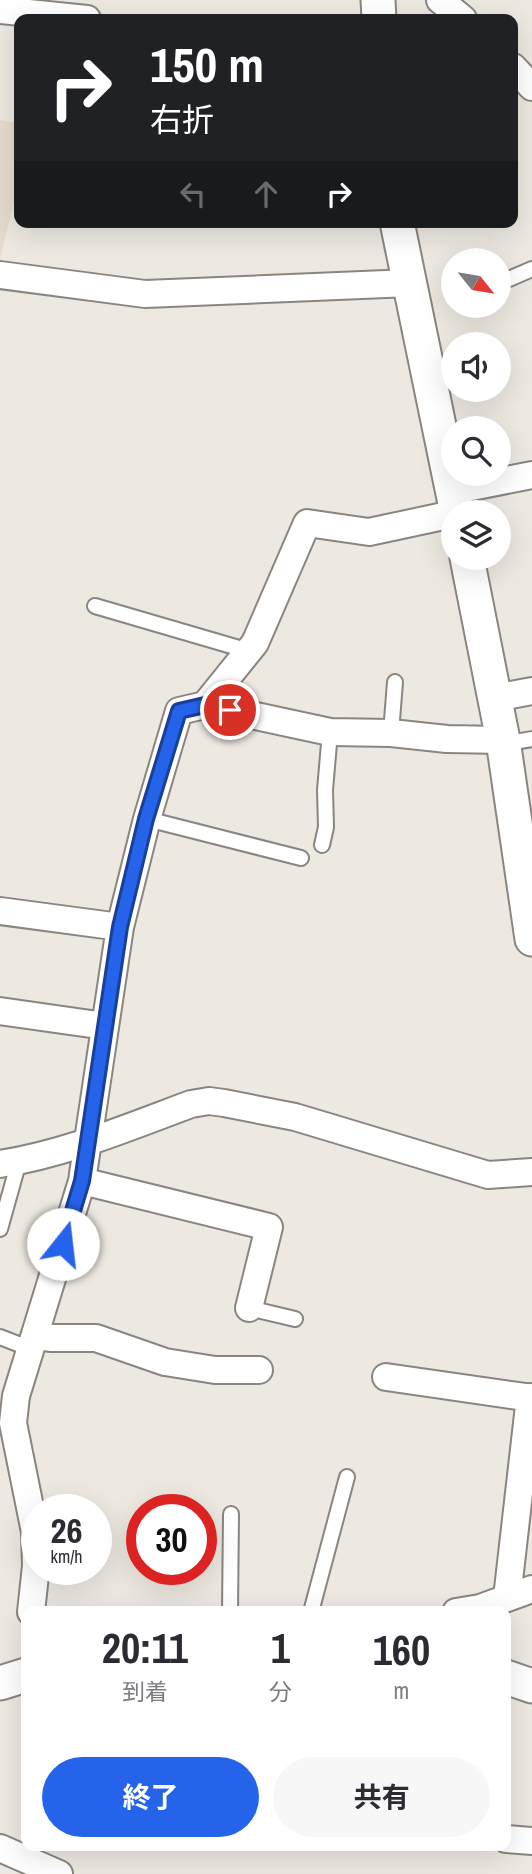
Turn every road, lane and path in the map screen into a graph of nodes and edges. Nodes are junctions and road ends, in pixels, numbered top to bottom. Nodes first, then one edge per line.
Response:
1 (440, 0) edge
2 (0, 10) edge
3 (39, 14) edge
4 (457, 14) edge
5 (518, 72) edge
6 (532, 87) edge
7 (398, 228) edge
8 (532, 269) edge
9 (0, 275) edge
10 (511, 278) edge
11 (410, 283) junction
12 (532, 475) edge
13 (453, 500) edge
14 (469, 500) edge
15 (441, 510) edge
16 (469, 570) edge
17 (95, 606) dead end
18 (248, 651) junction
19 (395, 682) dead end
20 (532, 691) edge
21 (494, 698) junction
22 (205, 705) junction
23 (330, 732) junction
24 (391, 733) junction
25 (513, 741) edge
26 (146, 819) junction
27 (322, 845) dead end
28 (526, 851) edge
29 (301, 858) dead end
30 (0, 911) edge
31 (120, 927) junction
32 (532, 939) edge
33 (0, 1011) edge
34 (105, 1026) junction
35 (87, 1142) junction
36 (10, 1163) edge
37 (532, 1172) edge
38 (82, 1181) junction
39 (0, 1229) edge
40 (249, 1308) joint
41 (295, 1319) dead end
42 (0, 1337) edge
43 (33, 1342) junction
44 (259, 1370) dead end
45 (386, 1377) dead end
46 (531, 1397) edge
47 (347, 1477) dead end
48 (231, 1514) dead end
49 (532, 1589) edge
50 (507, 1598) junction
51 (33, 1606) edge
52 (230, 1606) edge
53 (313, 1606) edge
54 (485, 1606) edge
55 (511, 1679) edge
56 (532, 1686) edge
57 (511, 1839) edge
58 (532, 1841) edge
59 (0, 1848) edge
60 (60, 1874) edge

1 - 4 street
2 - 3 street
5 - 6 street
7 - 11 street
8 - 10 lane
9 - 11 street
11 - 13 street
12 - 14 street
15 - 18 street
16 - 21 street
17 - 18 lane
18 - 22 street
19 - 24 lane
20 - 21 street
21 - 25 street
22 - 23 street
22 - 26 street
23 - 24 street
23 - 27 lane
24 - 25 street
25 - 28 street
26 - 29 lane
26 - 31 street
28 - 32 street
30 - 31 street
31 - 34 street
33 - 34 street
34 - 35 street
35 - 36 street
35 - 37 street
35 - 38 street
36 - 39 lane
38 - 40 street
38 - 43 street
40 - 41 lane
42 - 43 lane
43 - 44 street
43 - 51 street
45 - 46 street
46 - 50 street
47 - 53 lane
48 - 52 lane
49 - 50 street
50 - 54 street
55 - 56 street
57 - 58 street
59 - 60 street

